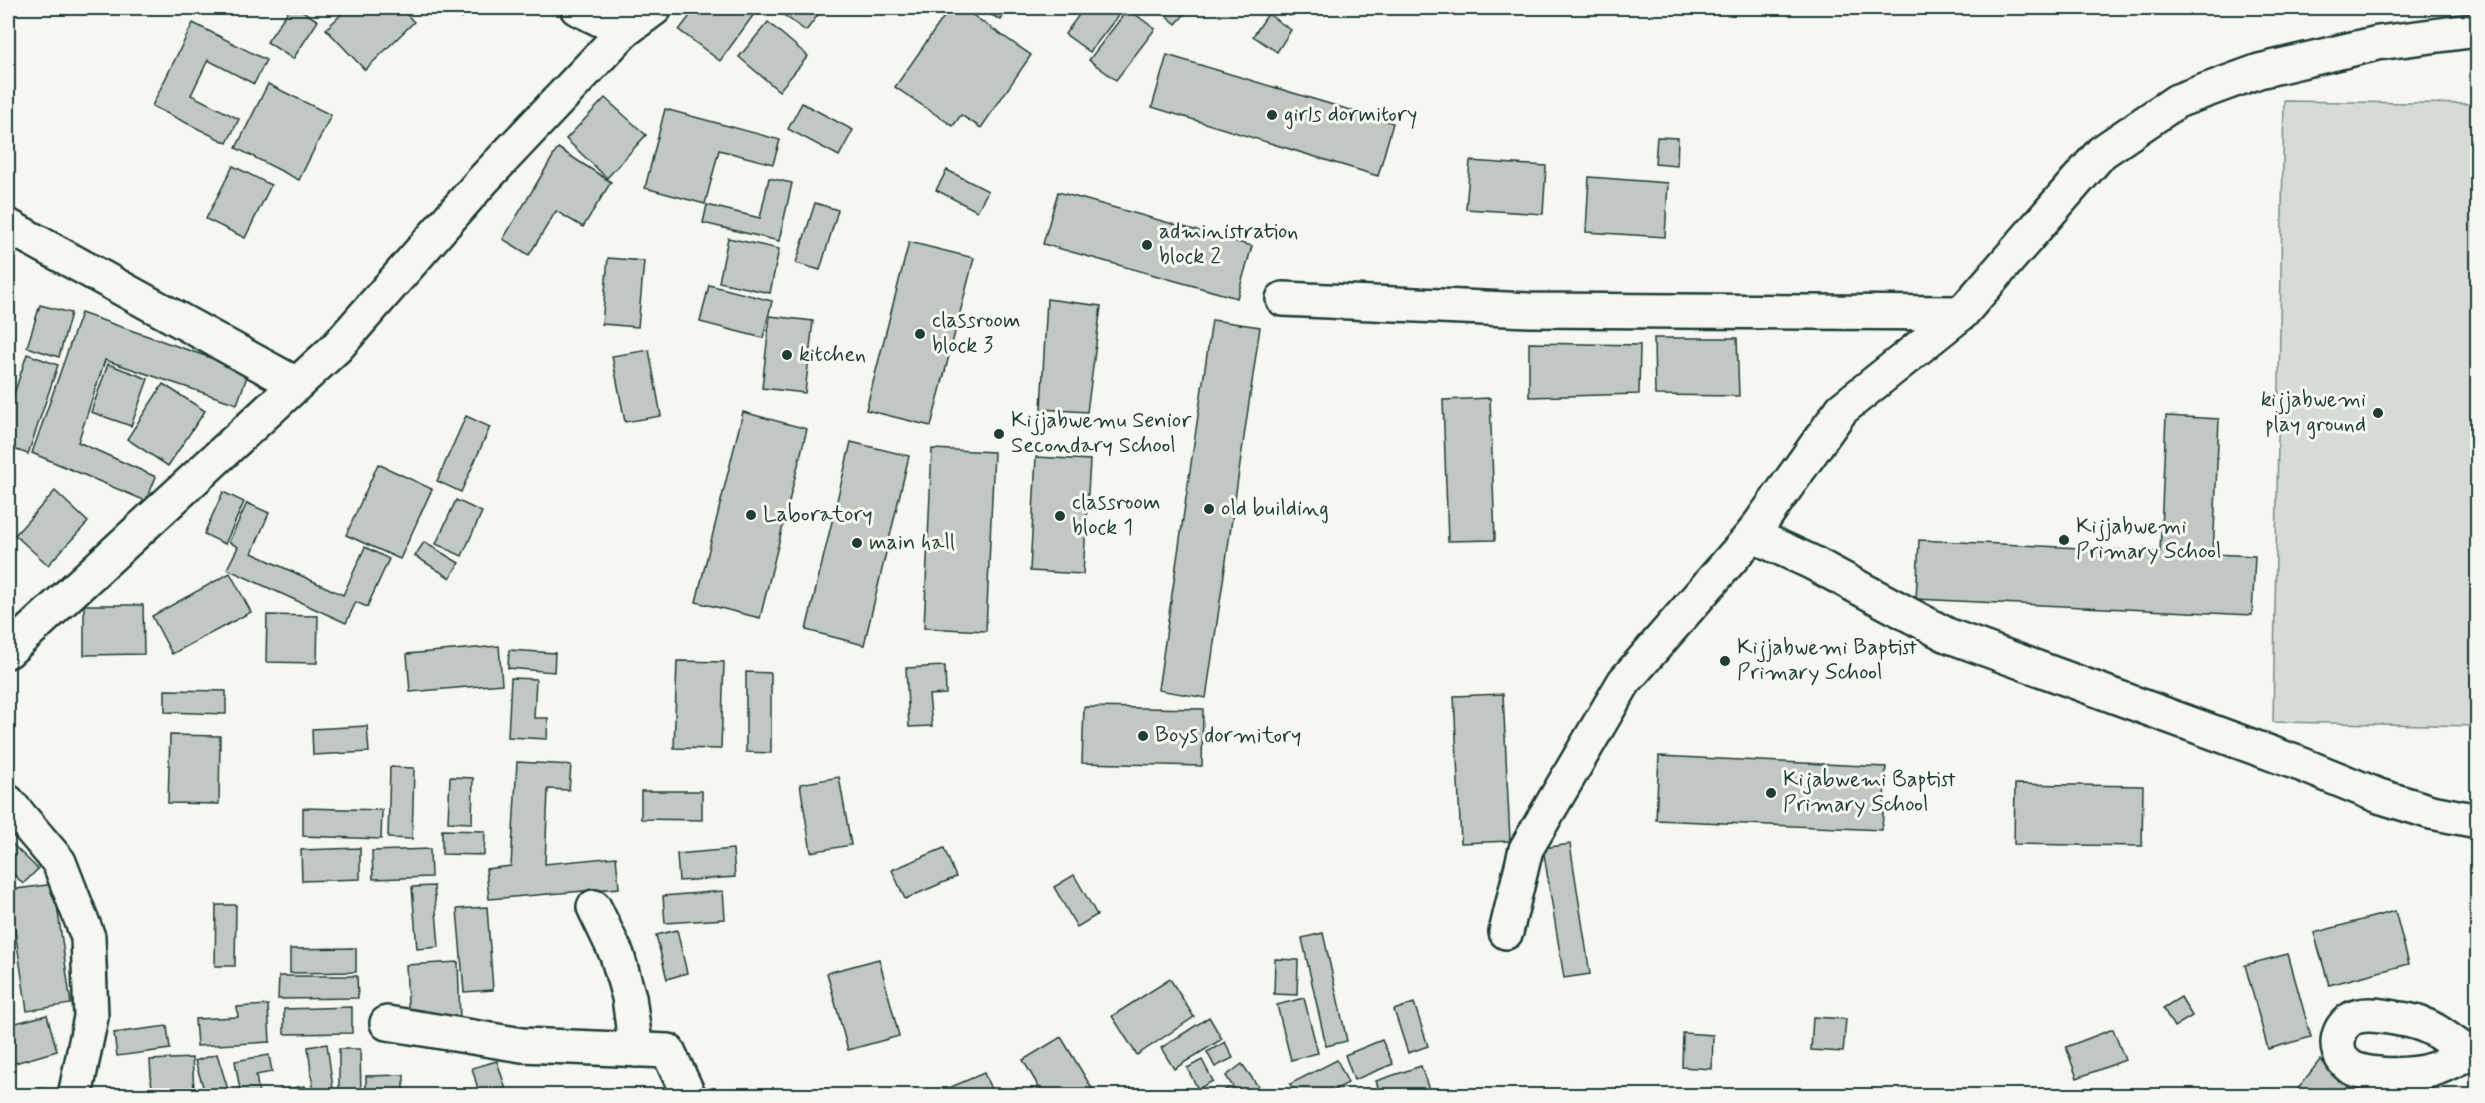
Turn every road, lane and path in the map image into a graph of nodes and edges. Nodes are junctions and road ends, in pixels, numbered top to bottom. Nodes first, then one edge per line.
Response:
1 (577, 8) edge
2 (655, 8) edge
3 (2478, 30) edge
4 (624, 31) junction
5 (8, 226) edge
6 (1283, 299) dead end
7 (1962, 313) junction
8 (296, 384) junction
9 (1752, 535) junction
10 (8, 651) edge
11 (8, 802) edge
12 (2478, 821) edge
13 (594, 907) dead end
14 (1506, 932) dead end
15 (387, 1023) dead end
16 (636, 1050) junction
17 (75, 1095) edge
18 (689, 1095) edge

1 - 4 street
2 - 4 street
3 - 7 street
4 - 8 street
5 - 8 street
6 - 7 street
7 - 9 street
8 - 10 street
9 - 12 street
9 - 14 street
11 - 17 street
13 - 16 street
15 - 16 street
16 - 18 street

